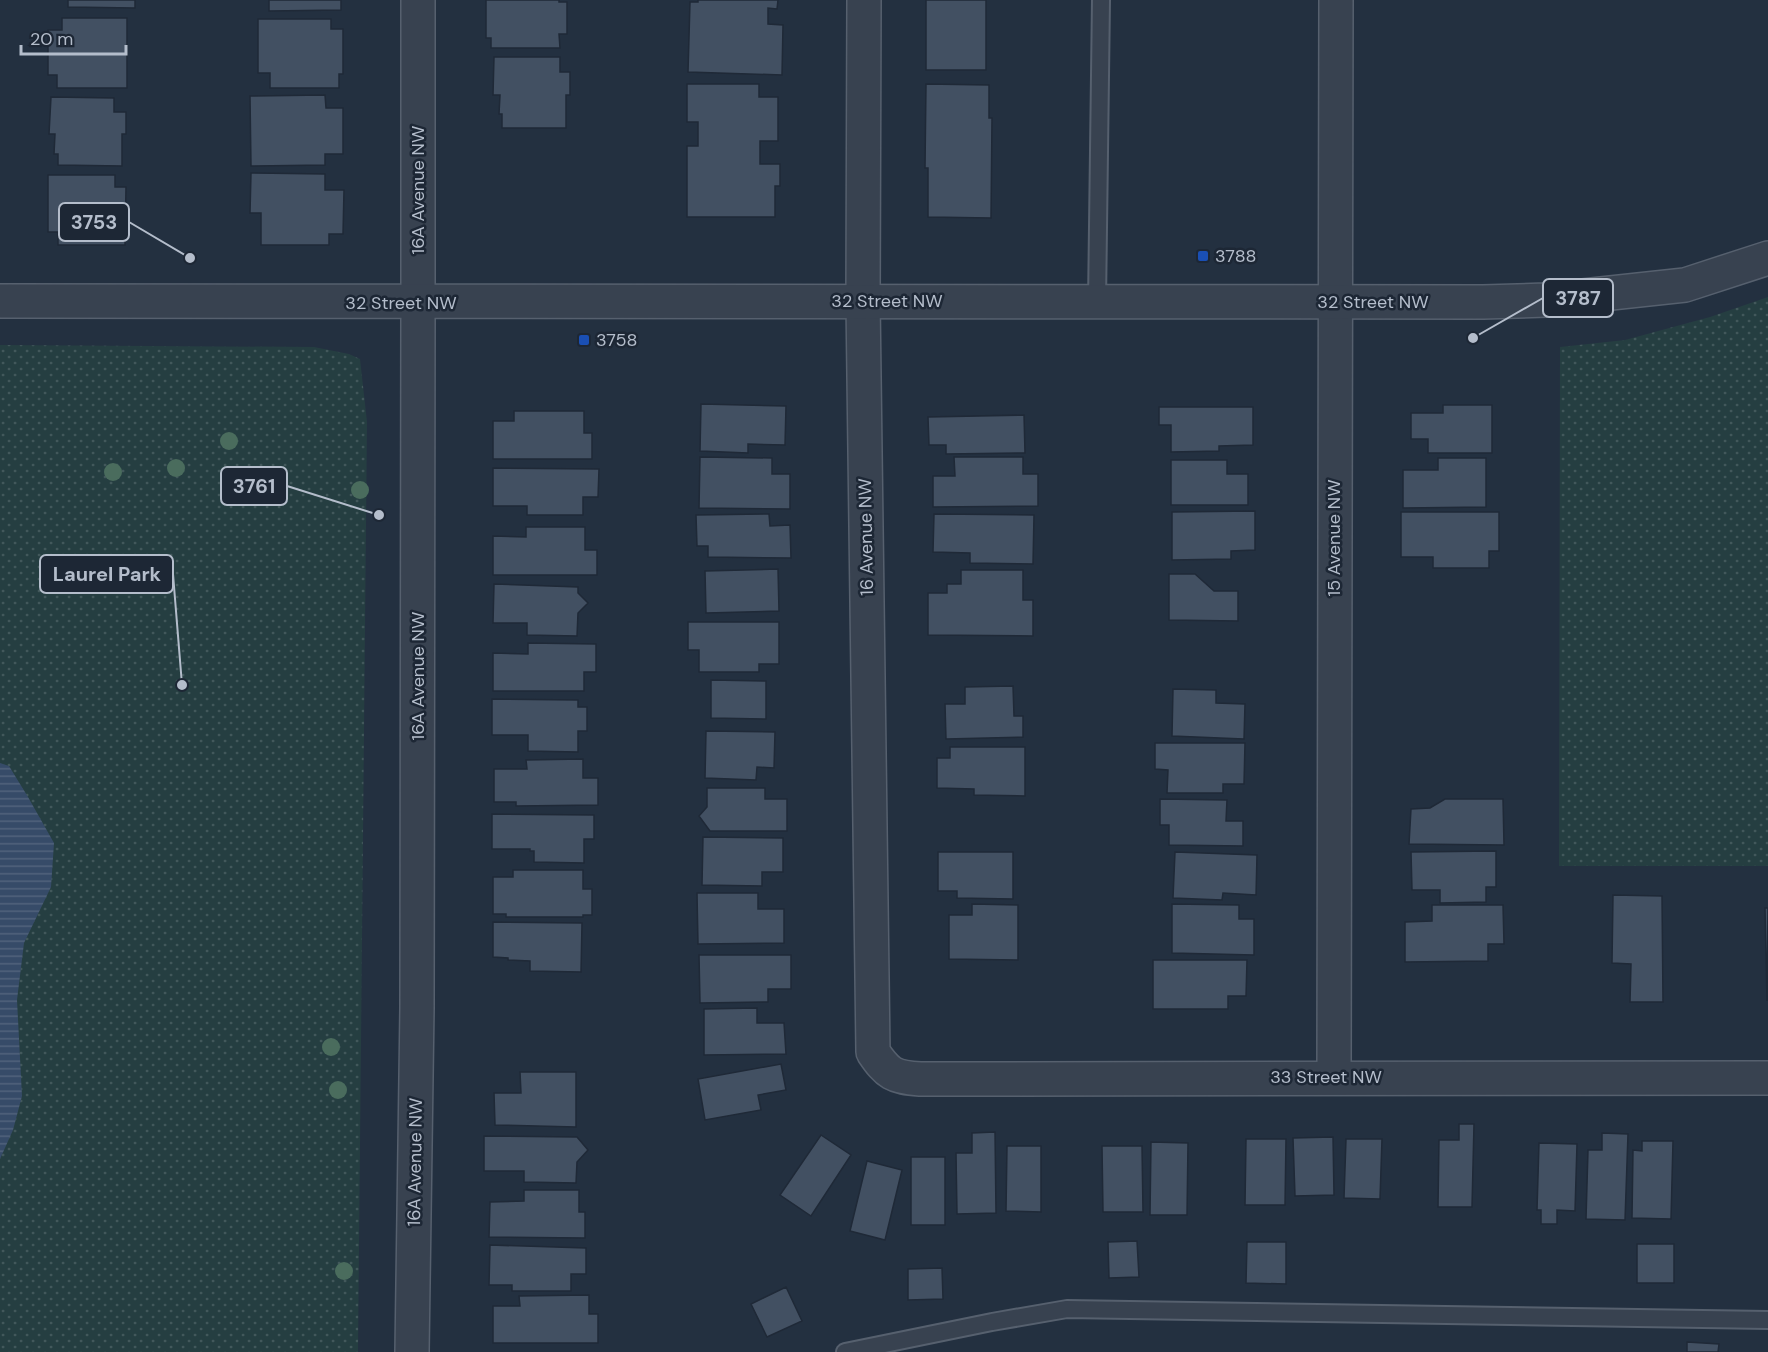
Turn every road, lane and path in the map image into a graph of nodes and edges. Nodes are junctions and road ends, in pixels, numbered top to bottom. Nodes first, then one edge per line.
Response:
1 (418, 0) edge
2 (864, 0) edge
3 (1101, 0) edge
4 (1336, 0) edge
5 (1768, 258) edge
6 (0, 301) edge
7 (863, 301) junction
8 (1334, 302) junction
9 (418, 303) junction
10 (1097, 303) junction
11 (885, 1070) joint
12 (1334, 1077) junction
13 (1768, 1078) edge
14 (1768, 1320) edge
15 (412, 1352) edge
16 (845, 1352) edge

1 - 9 street, 16A Avenue NW
2 - 7 street, 16 Avenue NW
3 - 10 lane
4 - 8 street, 15 Avenue NW
5 - 8 street, 32 Street NW
6 - 9 street, 32 Street NW
7 - 9 street, 32 Street NW
7 - 10 street, 32 Street NW
7 - 11 street, 16 Avenue NW
8 - 10 street, 32 Street NW
8 - 12 street, 15 Avenue NW
9 - 15 street, 16A Avenue NW
11 - 12 street, 33 Street NW
12 - 13 street, 33 Street NW
14 - 16 lane

